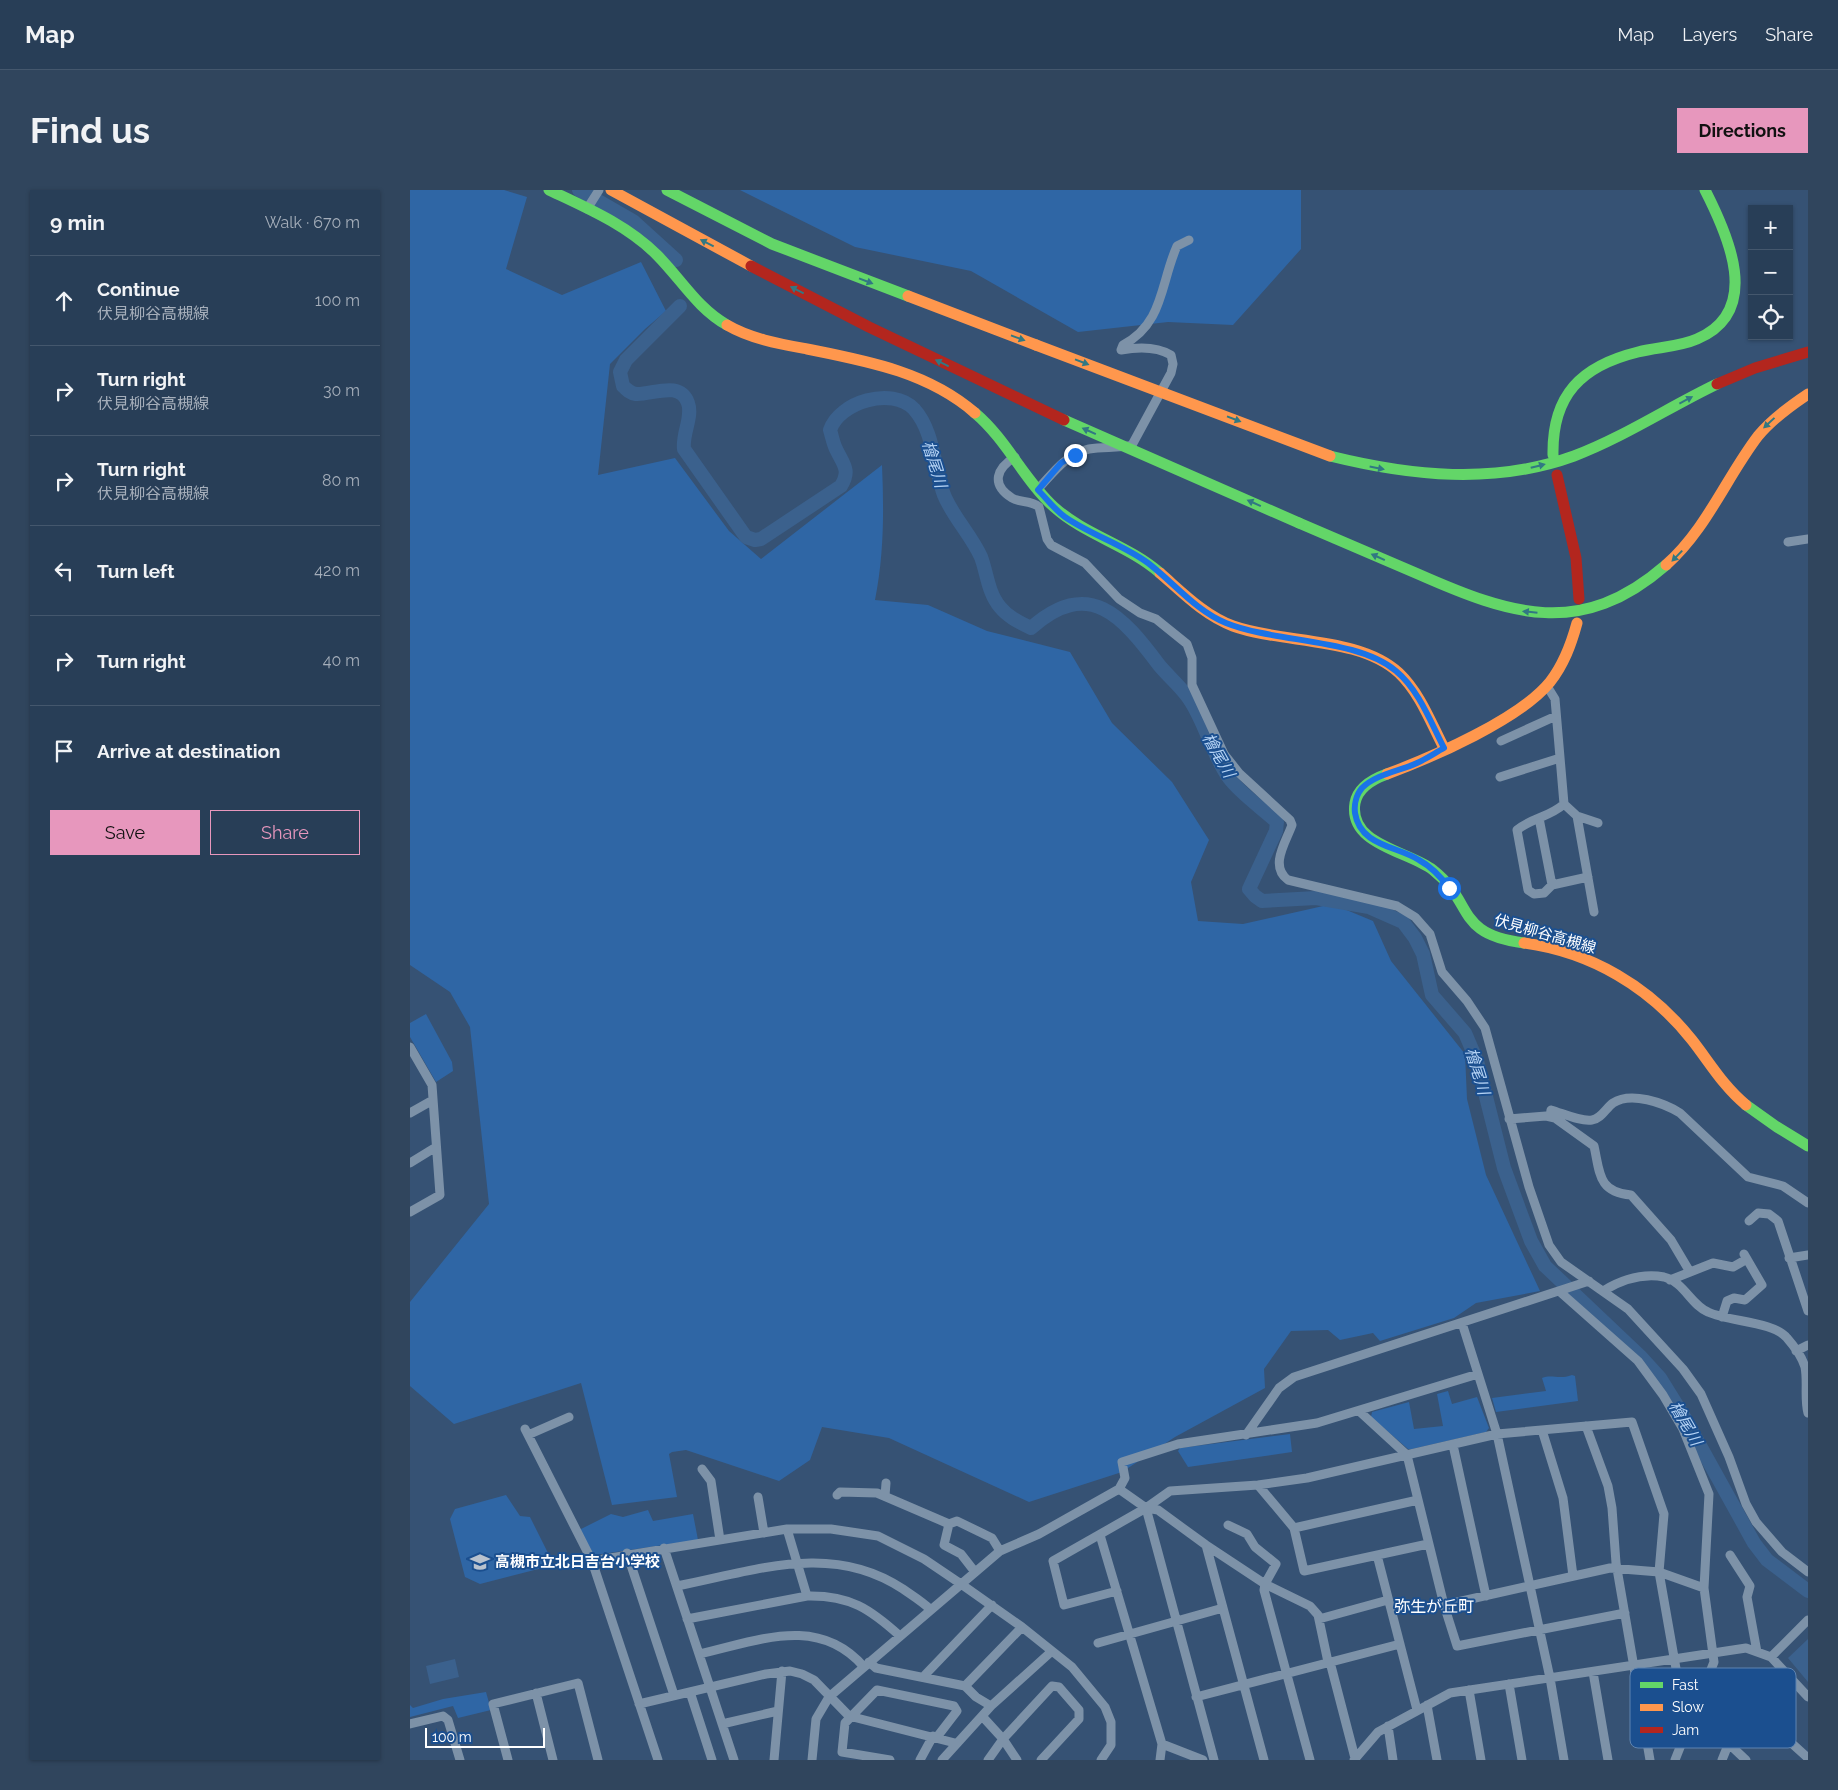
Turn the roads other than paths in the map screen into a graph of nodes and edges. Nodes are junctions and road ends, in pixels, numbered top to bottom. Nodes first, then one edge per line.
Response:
1 (549, 190) edge
2 (599, 190) edge
3 (611, 190) edge
4 (667, 190) edge
5 (1705, 190) edge
6 (587, 209) junction
7 (1189, 240) dead end
8 (1808, 352) edge
9 (1808, 394) edge
10 (1553, 455) dead end
11 (1015, 457) junction
12 (1557, 475) dead end
13 (1038, 490) junction
14 (1808, 539) edge
15 (1788, 542) dead end
16 (1579, 599) dead end
17 (1577, 623) dead end
18 (1547, 686) junction
19 (1556, 716) junction
20 (1501, 741) dead end
21 (1444, 748) junction
22 (1560, 758) junction
23 (1500, 776) dead end
24 (1564, 804) junction
25 (1577, 816) junction
26 (1539, 818) junction
27 (1598, 823) dead end
28 (1588, 877) junction
29 (1552, 885) junction
30 (1594, 912) dead end
31 (410, 1047) edge
32 (414, 1063) edge
33 (433, 1100) junction
34 (410, 1113) edge
35 (1550, 1117) junction
36 (1509, 1119) junction
37 (1808, 1146) edge
38 (436, 1147) junction
39 (410, 1162) edge
40 (1808, 1203) edge
41 (410, 1212) edge
42 (1749, 1221) dead end
43 (1808, 1255) edge
44 (1789, 1258) junction
45 (1690, 1272) junction
46 (1670, 1280) junction
47 (1589, 1282) junction
48 (1559, 1291) junction
49 (1603, 1291) junction
50 (1808, 1311) edge
51 (1722, 1317) junction
52 (1462, 1323) junction
53 (1808, 1345) edge
54 (1796, 1351) junction
55 (1478, 1374) junction
56 (1359, 1411) junction
57 (1808, 1413) edge
58 (569, 1417) dead end
59 (1586, 1426) junction
60 (1542, 1430) junction
61 (1497, 1434) junction
62 (1246, 1435) junction
63 (1453, 1445) junction
64 (1408, 1455) junction
65 (702, 1469) dead end
66 (886, 1483) dead end
67 (1258, 1485) junction
68 (1119, 1489) junction
69 (837, 1495) dead end
70 (885, 1496) junction
71 (758, 1497) dead end
72 (1418, 1500) junction
73 (1146, 1508) junction
74 (949, 1524) junction
75 (1233, 1524) dead end
76 (1294, 1528) junction
77 (787, 1529) junction
78 (764, 1533) junction
79 (1100, 1535) junction
80 (720, 1540) junction
81 (1428, 1544) junction
82 (1206, 1546) junction
83 (664, 1548) junction
84 (1000, 1551) junction
85 (627, 1554) junction
86 (1377, 1555) junction
87 (1730, 1555) dead end
88 (592, 1561) junction
89 (797, 1563) junction
90 (1617, 1568) junction
91 (975, 1572) junction
92 (1659, 1572) junction
93 (1808, 1572) edge
94 (1573, 1576) junction
95 (961, 1584) junction
96 (1265, 1584) junction
97 (676, 1586) junction
98 (1531, 1586) junction
99 (1704, 1588) junction
100 (1117, 1591) junction
101 (807, 1596) junction
102 (1486, 1596) junction
103 (1388, 1600) junction
104 (992, 1605) junction
105 (1444, 1605) junction
106 (1223, 1608) junction
107 (931, 1610) junction
108 (1625, 1613) junction
109 (687, 1619) junction
110 (1319, 1619) junction
111 (1808, 1620) edge
112 (1176, 1621) junction
113 (1022, 1626) junction
114 (1539, 1630) junction
115 (1130, 1634) junction
116 (900, 1636) junction
117 (1098, 1643) dead end
118 (1400, 1644) junction
119 (1052, 1651) junction
120 (1757, 1652) junction
121 (1714, 1653) junction
122 (699, 1654) junction
123 (1771, 1657) junction
124 (1673, 1659) junction
125 (1329, 1662) junction
126 (867, 1664) junction
127 (1634, 1665) junction
128 (1635, 1668) edge
129 (1675, 1668) edge
130 (1712, 1668) edge
131 (1781, 1668) edge
132 (782, 1671) junction
133 (1593, 1672) junction
134 (1286, 1674) junction
135 (923, 1677) junction
136 (1550, 1678) junction
137 (1509, 1684) junction
138 (1796, 1684) edge
139 (1244, 1685) junction
140 (965, 1686) junction
141 (710, 1687) junction
142 (1469, 1690) junction
143 (690, 1692) junction
144 (536, 1693) junction
145 (674, 1695) junction
146 (829, 1696) junction
147 (1196, 1697) junction
148 (1808, 1697) edge
149 (639, 1704) junction
150 (1427, 1705) junction
151 (991, 1706) junction
152 (1417, 1710) junction
153 (778, 1711) junction
154 (849, 1716) junction
155 (982, 1716) junction
156 (410, 1724) edge
157 (722, 1724) junction
158 (1388, 1726) junction
159 (935, 1737) junction
160 (1003, 1738) junction
161 (955, 1743) junction
162 (1162, 1744) junction
163 (1796, 1747) edge
164 (1680, 1748) edge
165 (1727, 1748) edge
166 (1733, 1748) edge
167 (1808, 1758) edge
168 (1212, 1759) edge
169 (1355, 1759) edge
170 (460, 1760) edge
171 (508, 1760) edge
172 (554, 1760) edge
173 (598, 1760) edge
174 (658, 1760) edge
175 (712, 1760) edge
176 (734, 1760) edge
177 (774, 1760) edge
178 (812, 1760) edge
179 (890, 1760) edge
180 (920, 1760) edge
181 (942, 1760) edge
182 (988, 1760) edge
183 (1017, 1760) edge
184 (1041, 1760) edge
185 (1101, 1760) edge
186 (1160, 1760) edge
187 (1203, 1760) edge
188 (1264, 1760) edge
189 (1310, 1760) edge
190 (1393, 1760) edge
191 (1437, 1760) edge
192 (1480, 1760) edge
193 (1522, 1760) edge
194 (1564, 1760) edge
195 (1608, 1760) edge
196 (1675, 1760) edge
197 (1722, 1760) edge
198 (1746, 1760) edge

1 - 6 main road
2 - 6 street
9 -> 3 main road, bridge
4 -> 8 main road, bridge
5 - 10 main road
6 - 11 main road
7 - 13 street
11 - 13 main road
11 - 36 street
12 - 16 main road
13 - 21 main road
14 - 15 street
17 - 18 main road, 伏見柳谷高槻線
18 - 19 street
18 - 21 main road, 伏見柳谷高槻線
19 - 20 street
19 - 22 street
21 - 37 main road, 伏見柳谷高槻線
22 - 23 street
22 - 24 street
24 - 25 street
24 - 26 street
25 - 27 street
25 - 28 street
26 - 29 street
26 - 29 street
28 - 29 street
28 - 30 street
31 - 32 street
32 - 33 street
33 - 34 street
33 - 38 street
35 - 36 street
35 - 40 street
35 - 45 street
36 - 47 street
38 - 39 street
38 - 41 street
42 - 44 street
43 - 44 street
44 - 50 street
45 - 46 street
45 - 51 street
46 - 49 street
46 - 51 street
47 - 48 street
47 - 49 street
48 - 52 street
48 - 99 street
49 - 93 street
51 - 54 street
52 - 55 street
52 - 62 street
53 - 54 street
54 - 57 street
55 - 56 street
55 - 61 street
56 - 62 street
56 - 64 street
58 - 88 street
59 - 60 street
59 - 90 street
59 - 92 street
60 - 61 street
60 - 94 street
61 - 63 street
61 - 98 street
62 - 68 street
63 - 64 street
63 - 102 street
64 - 67 street
64 - 72 street
65 - 80 street
66 - 70 street
67 - 73 street
67 - 76 street
68 - 73 street
68 - 84 street
69 - 70 street
70 - 74 street
71 - 78 street
72 - 76 street
72 - 81 street
73 - 79 street
73 - 82 street
73 - 112 street
74 - 84 street
74 - 91 street
75 - 96 street
76 - 86 street
77 - 78 street
77 - 89 street
77 - 95 street
78 - 80 street
79 - 100 street
79 - 100 street
80 - 83 street
81 - 86 street
81 - 105 street
82 - 96 street
82 - 106 street
83 - 85 street
83 - 97 street
84 - 91 street
85 - 88 street
85 - 145 street
86 - 103 street
87 - 120 street
88 - 149 street
89 - 97 street
89 - 101 street
89 - 107 street
90 - 92 street
90 - 94 street
90 - 108 street
91 - 95 street
92 - 99 street
92 - 124 street
94 - 98 street
95 - 104 street
95 - 107 street
96 - 110 street
96 - 134 street
97 - 109 street
98 - 102 street
98 - 114 street
99 - 121 street
100 - 115 street
101 - 109 street
101 - 116 street
102 - 105 street
103 - 110 street
103 - 118 street
104 - 113 street
104 - 135 street
105 - 114 street
106 - 112 street
106 - 139 street
107 - 116 street
108 - 114 street
108 - 127 street
109 - 122 street
110 - 125 street
111 - 123 street
112 - 115 street
112 - 147 street
113 - 119 street
113 - 140 street
114 - 136 street
115 - 117 street
115 - 162 street
116 - 126 street
118 - 125 street
118 - 152 street
119 - 151 street
119 - 185 street
120 - 121 street
120 - 123 street
121 - 124 street
121 - 130 street
122 - 126 street
122 - 141 street
123 - 131 street
124 - 127 street
124 - 129 street
125 - 134 street
125 - 169 street
126 - 135 street
126 - 146 street
127 - 128 street
127 - 133 street
132 - 141 street
132 - 146 street
132 - 153 street
133 - 136 street
133 - 195 street
134 - 139 street
134 - 189 street
135 - 140 street
136 - 137 street
136 - 194 street
137 - 142 street
137 - 193 street
138 - 148 street
139 - 147 street
139 - 188 street
140 - 151 street
141 - 143 street
141 - 157 street
142 - 150 street
142 - 192 street
143 - 145 street
143 - 175 street
144 - 171 street
144 - 172 street
144 - 173 street
145 - 149 street
146 - 154 street
146 - 178 street
147 - 168 street
149 - 174 street
150 - 152 street
150 - 191 street
151 - 155 street
152 - 158 street
153 - 157 street
153 - 177 street
154 - 159 street
154 - 159 street
154 - 179 street
155 - 160 street
155 - 161 street
156 - 170 street
157 - 176 street
158 - 169 street
158 - 190 street
159 - 161 street
159 - 180 street
160 - 182 street
160 - 183 street
160 - 184 street
161 - 181 street
162 - 186 street
162 - 187 street
163 - 167 street
164 - 196 street
165 - 197 street
166 - 198 street

